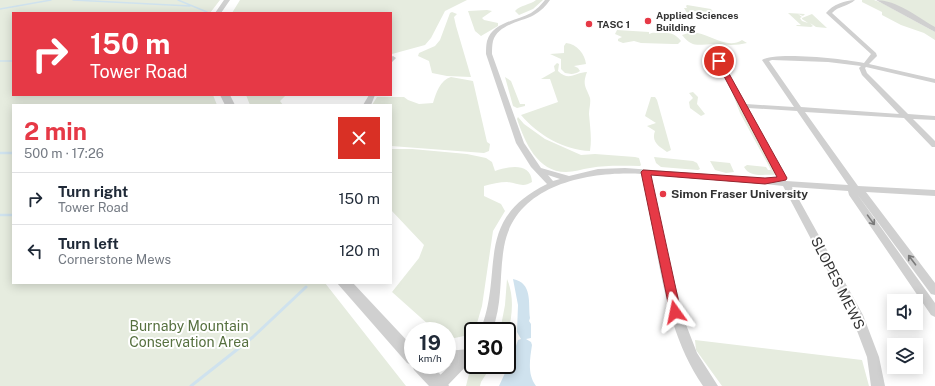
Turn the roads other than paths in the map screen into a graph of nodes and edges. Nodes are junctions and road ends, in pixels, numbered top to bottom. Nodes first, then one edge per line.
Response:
1 (227, 0) edge
2 (548, 0) edge
3 (853, 0) edge
4 (879, 0) edge
5 (219, 12) edge
6 (935, 30) edge
7 (718, 59) dead end
8 (864, 65) junction
9 (935, 81) edge
10 (744, 106) junction
11 (798, 109) junction
12 (905, 116) junction
13 (935, 118) edge
14 (935, 145) edge
15 (539, 170) junction
16 (646, 172) junction
17 (568, 178) junction
18 (784, 181) junction
19 (552, 185) junction
20 (854, 187) junction
21 (935, 193) edge
22 (345, 284) edge
23 (935, 291) edge
24 (935, 312) edge
25 (490, 322) edge
26 (404, 347) edge
27 (464, 360) edge
28 (429, 374) edge
29 (440, 386) edge
30 (711, 386) edge
31 (878, 386) edge

1 - 5 street
2 - 15 street
3 - 8 street
4 - 6 street
7 - 10 street, SLOPES MEWS
8 - 9 street
8 - 11 street
8 - 12 street
10 - 11 street
10 - 18 street, SLOPES MEWS
11 - 12 street
11 - 20 street
12 - 13 street
12 - 14 street
15 - 17 street
15 - 19 street
16 - 17 street
16 - 18 street
16 - 30 street
17 - 19 street
18 - 20 street
18 - 31 street, SLOPES MEWS
19 - 25 street
20 - 21 street
23 -> 20 street
20 -> 24 street
22 - 26 street
27 - 29 street
28 - 29 street

